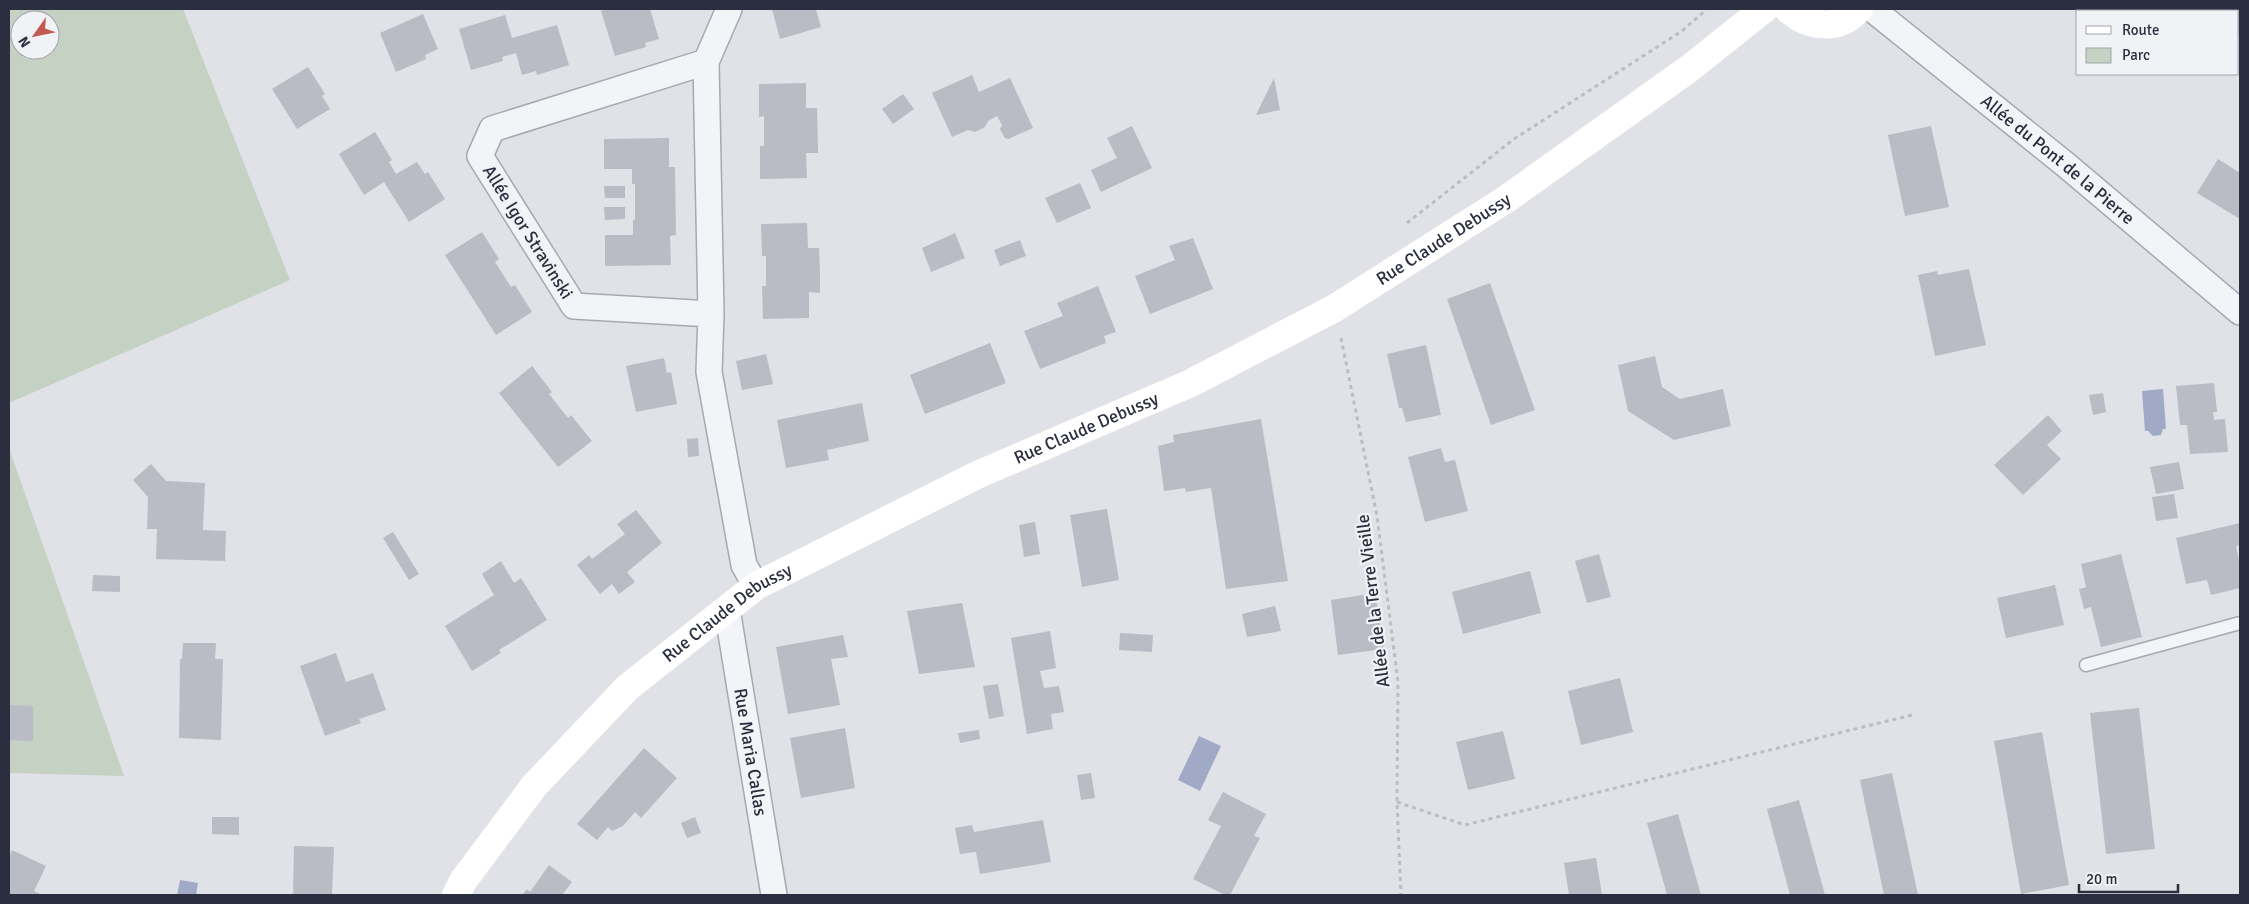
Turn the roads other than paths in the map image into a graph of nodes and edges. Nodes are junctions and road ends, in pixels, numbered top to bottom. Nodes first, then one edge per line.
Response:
1 (729, 9) edge
2 (1764, 9) edge
3 (1788, 9) edge
4 (1859, 9) edge
5 (1872, 9) edge
6 (706, 62) junction
7 (2240, 312) edge
8 (710, 314) junction
9 (756, 586) junction
10 (727, 609) junction
11 (2240, 623) edge
12 (2086, 665) dead end
13 (456, 895) edge
14 (774, 895) edge

1 - 6 street
2 - 9 street, Rue Claude Debussy
3 - 4 street
5 - 7 street, Allée du Pont de la Pierre
6 - 8 street
6 - 8 street, Allée Igor Stravinski
8 - 9 street
9 - 10 street, Rue Claude Debussy
10 - 13 street, Rue Claude Debussy
10 - 14 street, Rue Maria Callas
11 - 12 lane

